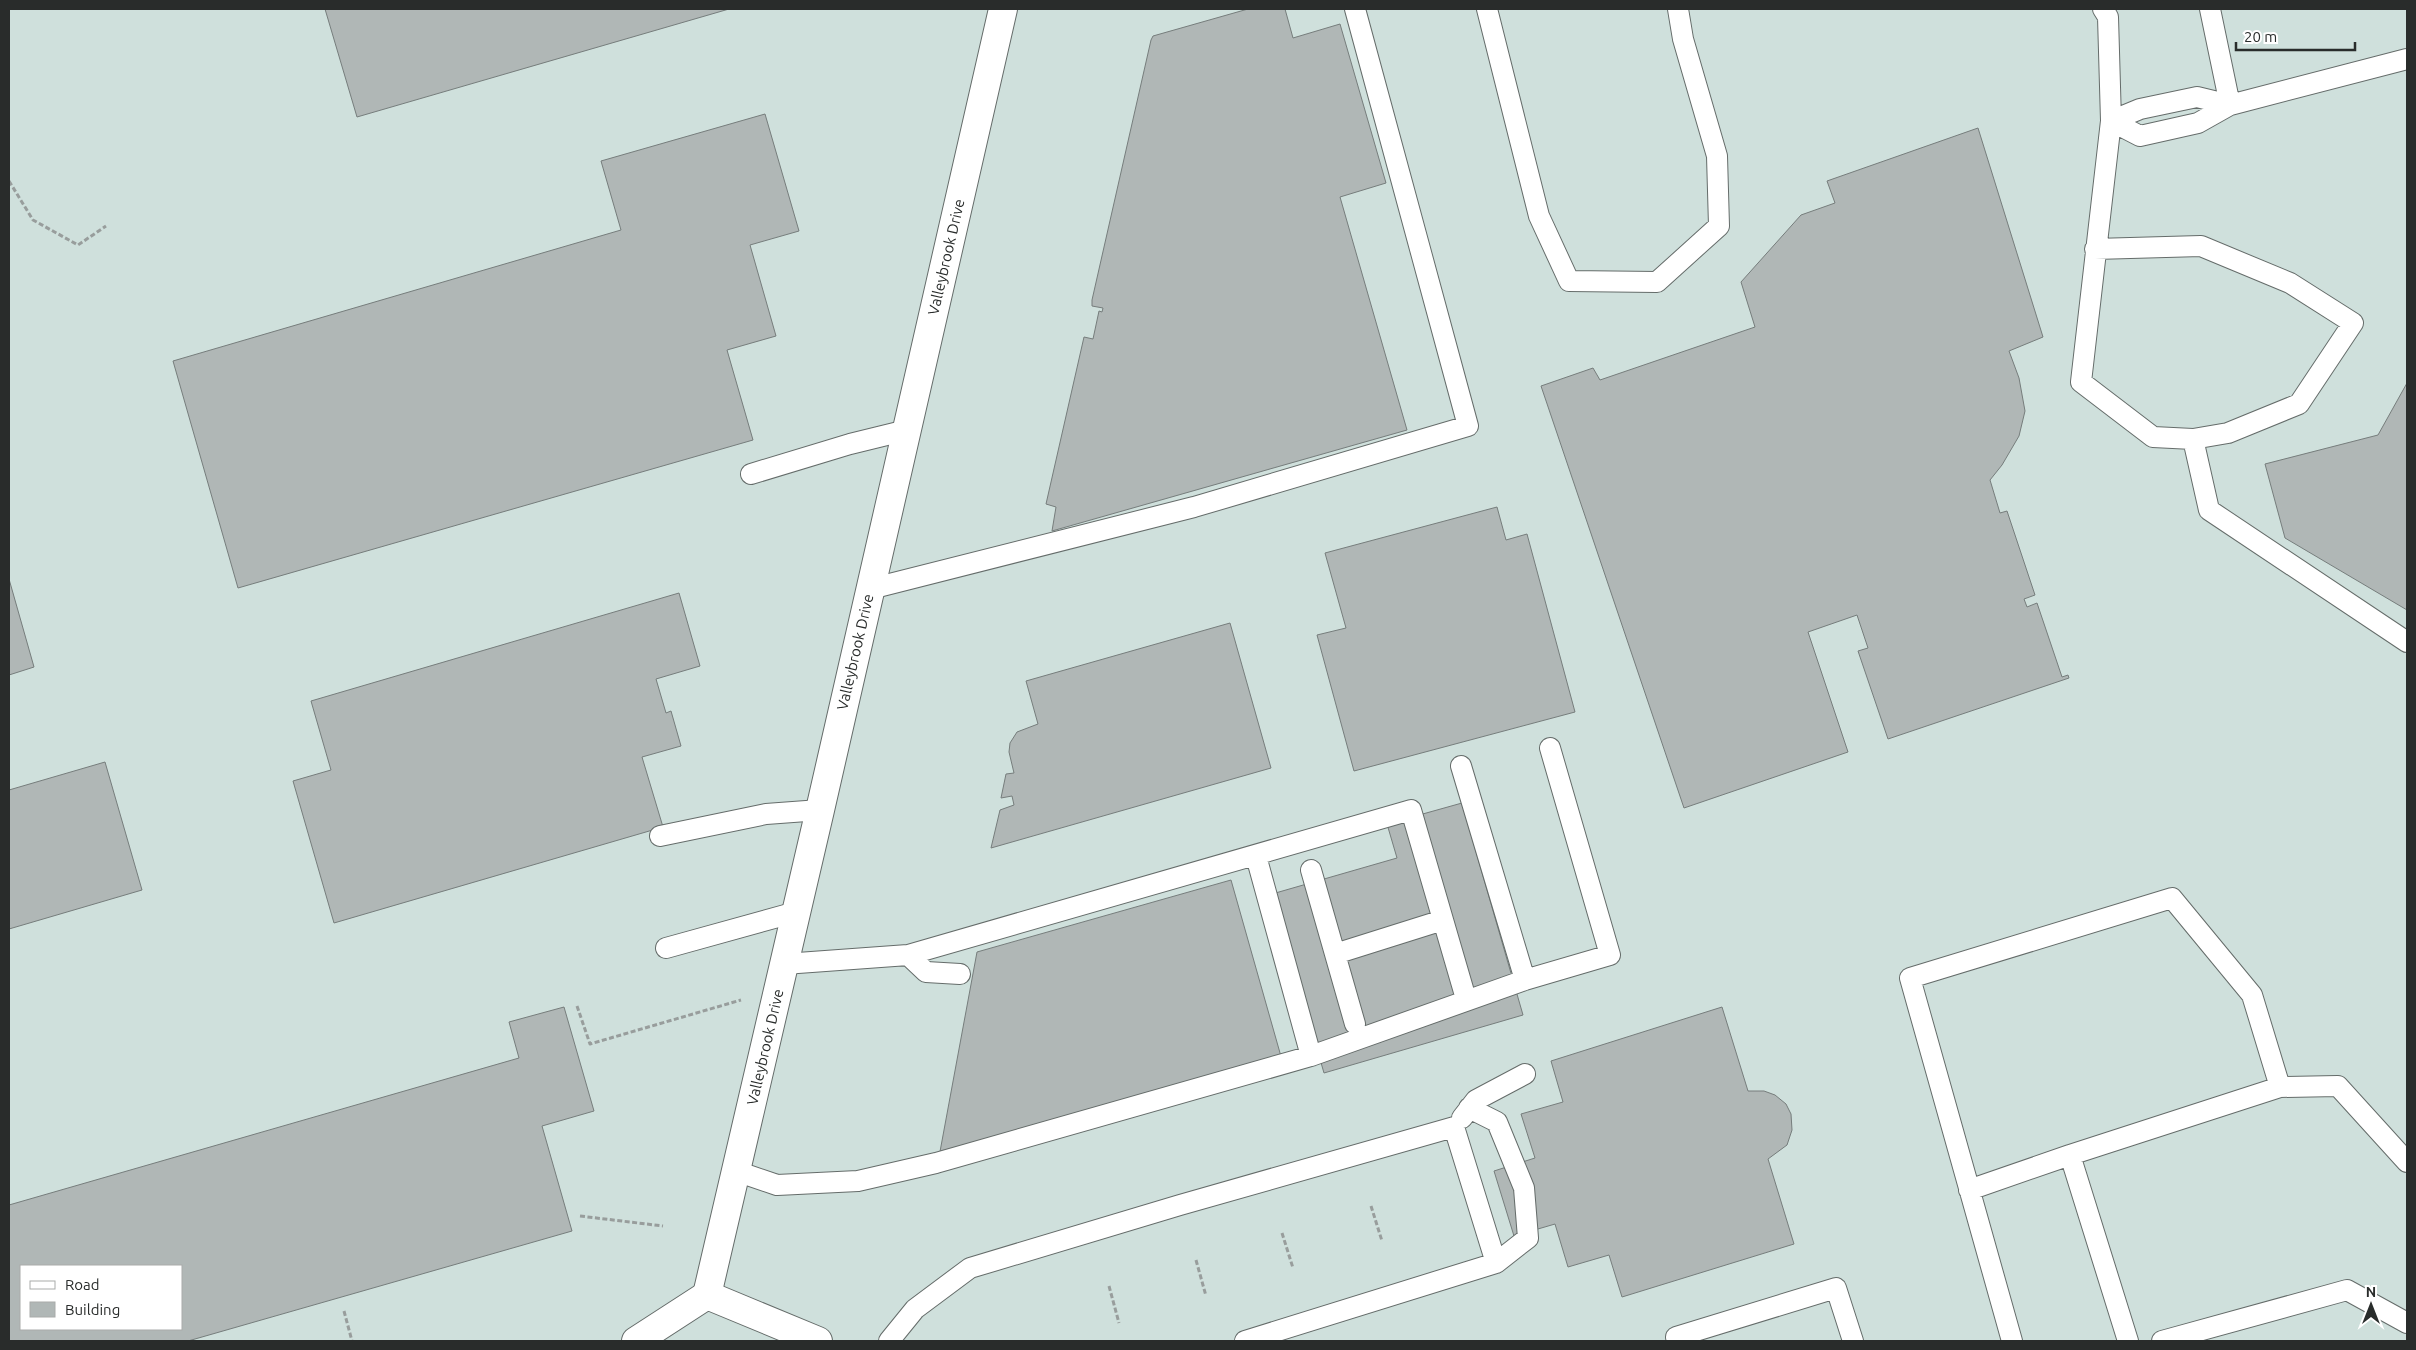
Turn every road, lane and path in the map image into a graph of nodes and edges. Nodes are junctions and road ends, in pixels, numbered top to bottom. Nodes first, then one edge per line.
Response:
1 (1003, 9) edge
2 (1355, 9) edge
3 (1487, 9) edge
4 (1678, 9) edge
5 (2103, 9) edge
6 (2210, 9) edge
7 (2407, 59) edge
8 (2230, 105) junction
9 (2111, 121) junction
10 (9, 181) edge
11 (106, 226) dead end
12 (2095, 249) junction
13 (906, 430) junction
14 (2194, 439) junction
15 (751, 474) dead end
16 (870, 589) junction
17 (2407, 642) edge
18 (1550, 748) dead end
19 (1461, 766) dead end
20 (820, 810) junction
21 (660, 836) dead end
22 (1256, 856) junction
23 (1311, 870) dead end
24 (796, 912) junction
25 (1443, 920) junction
26 (666, 948) dead end
27 (1335, 954) junction
28 (908, 955) junction
29 (784, 964) junction
30 (960, 974) dead end
31 (1525, 980) junction
32 (1464, 992) dead end
33 (722, 1005) dead end
34 (577, 1006) dead end
35 (1355, 1024) dead end
36 (1311, 1056) junction
37 (1525, 1074) dead end
38 (2280, 1087) junction
39 (1469, 1108) junction
40 (1454, 1127) junction
41 (2070, 1155) junction
42 (2407, 1162) edge
43 (736, 1171) junction
44 (1969, 1190) junction
45 (1372, 1206) dead end
46 (580, 1216) dead end
47 (663, 1226) dead end
48 (1282, 1233) dead end
49 (1382, 1241) dead end
50 (1196, 1260) dead end
51 (1496, 1262) junction
52 (1293, 1268) dead end
53 (1109, 1286) dead end
54 (707, 1295) junction
55 (1206, 1296) dead end
56 (344, 1311) dead end
57 (1119, 1323) dead end
58 (2407, 1323) edge
59 (352, 1341) edge
60 (636, 1341) edge
61 (818, 1341) edge
62 (889, 1341) edge
63 (1245, 1341) edge
64 (1677, 1341) edge
65 (1853, 1341) edge
66 (2012, 1341) edge
67 (2128, 1341) edge
68 (2162, 1341) edge

1 - 13 street, Valleybrook Drive
2 - 16 lane
3 - 4 lane
5 - 9 lane
6 - 8 lane
7 - 8 lane
8 - 9 lane
9 - 12 lane
10 - 11 path
12 - 14 lane
12 - 14 lane
13 - 15 lane
13 - 16 street, Valleybrook Drive
14 - 17 lane
16 - 20 street, Valleybrook Drive
18 - 31 lane
19 - 31 lane
20 - 21 lane
20 - 24 street, Valleybrook Drive
22 - 25 lane
22 - 28 lane
22 - 36 lane
23 - 27 lane
24 - 26 lane
24 - 29 street, Valleybrook Drive
25 - 27 lane
25 - 32 lane
27 - 35 lane
28 - 29 lane
28 - 30 lane
29 - 43 street, Valleybrook Drive
31 - 36 lane
33 - 34 path
36 - 43 lane
37 - 39 lane
38 - 41 lane
38 - 42 lane
38 - 44 lane
39 - 40 lane
39 - 51 lane
40 - 51 lane
40 - 62 lane
41 - 44 lane
41 - 67 lane
43 - 54 street, Valleybrook Drive
44 - 66 lane
45 - 49 path
46 - 47 path
48 - 52 path
50 - 55 path
51 - 63 lane
53 - 57 path
54 - 60 street
54 - 61 street
56 - 59 path
58 - 68 lane
64 - 65 lane

